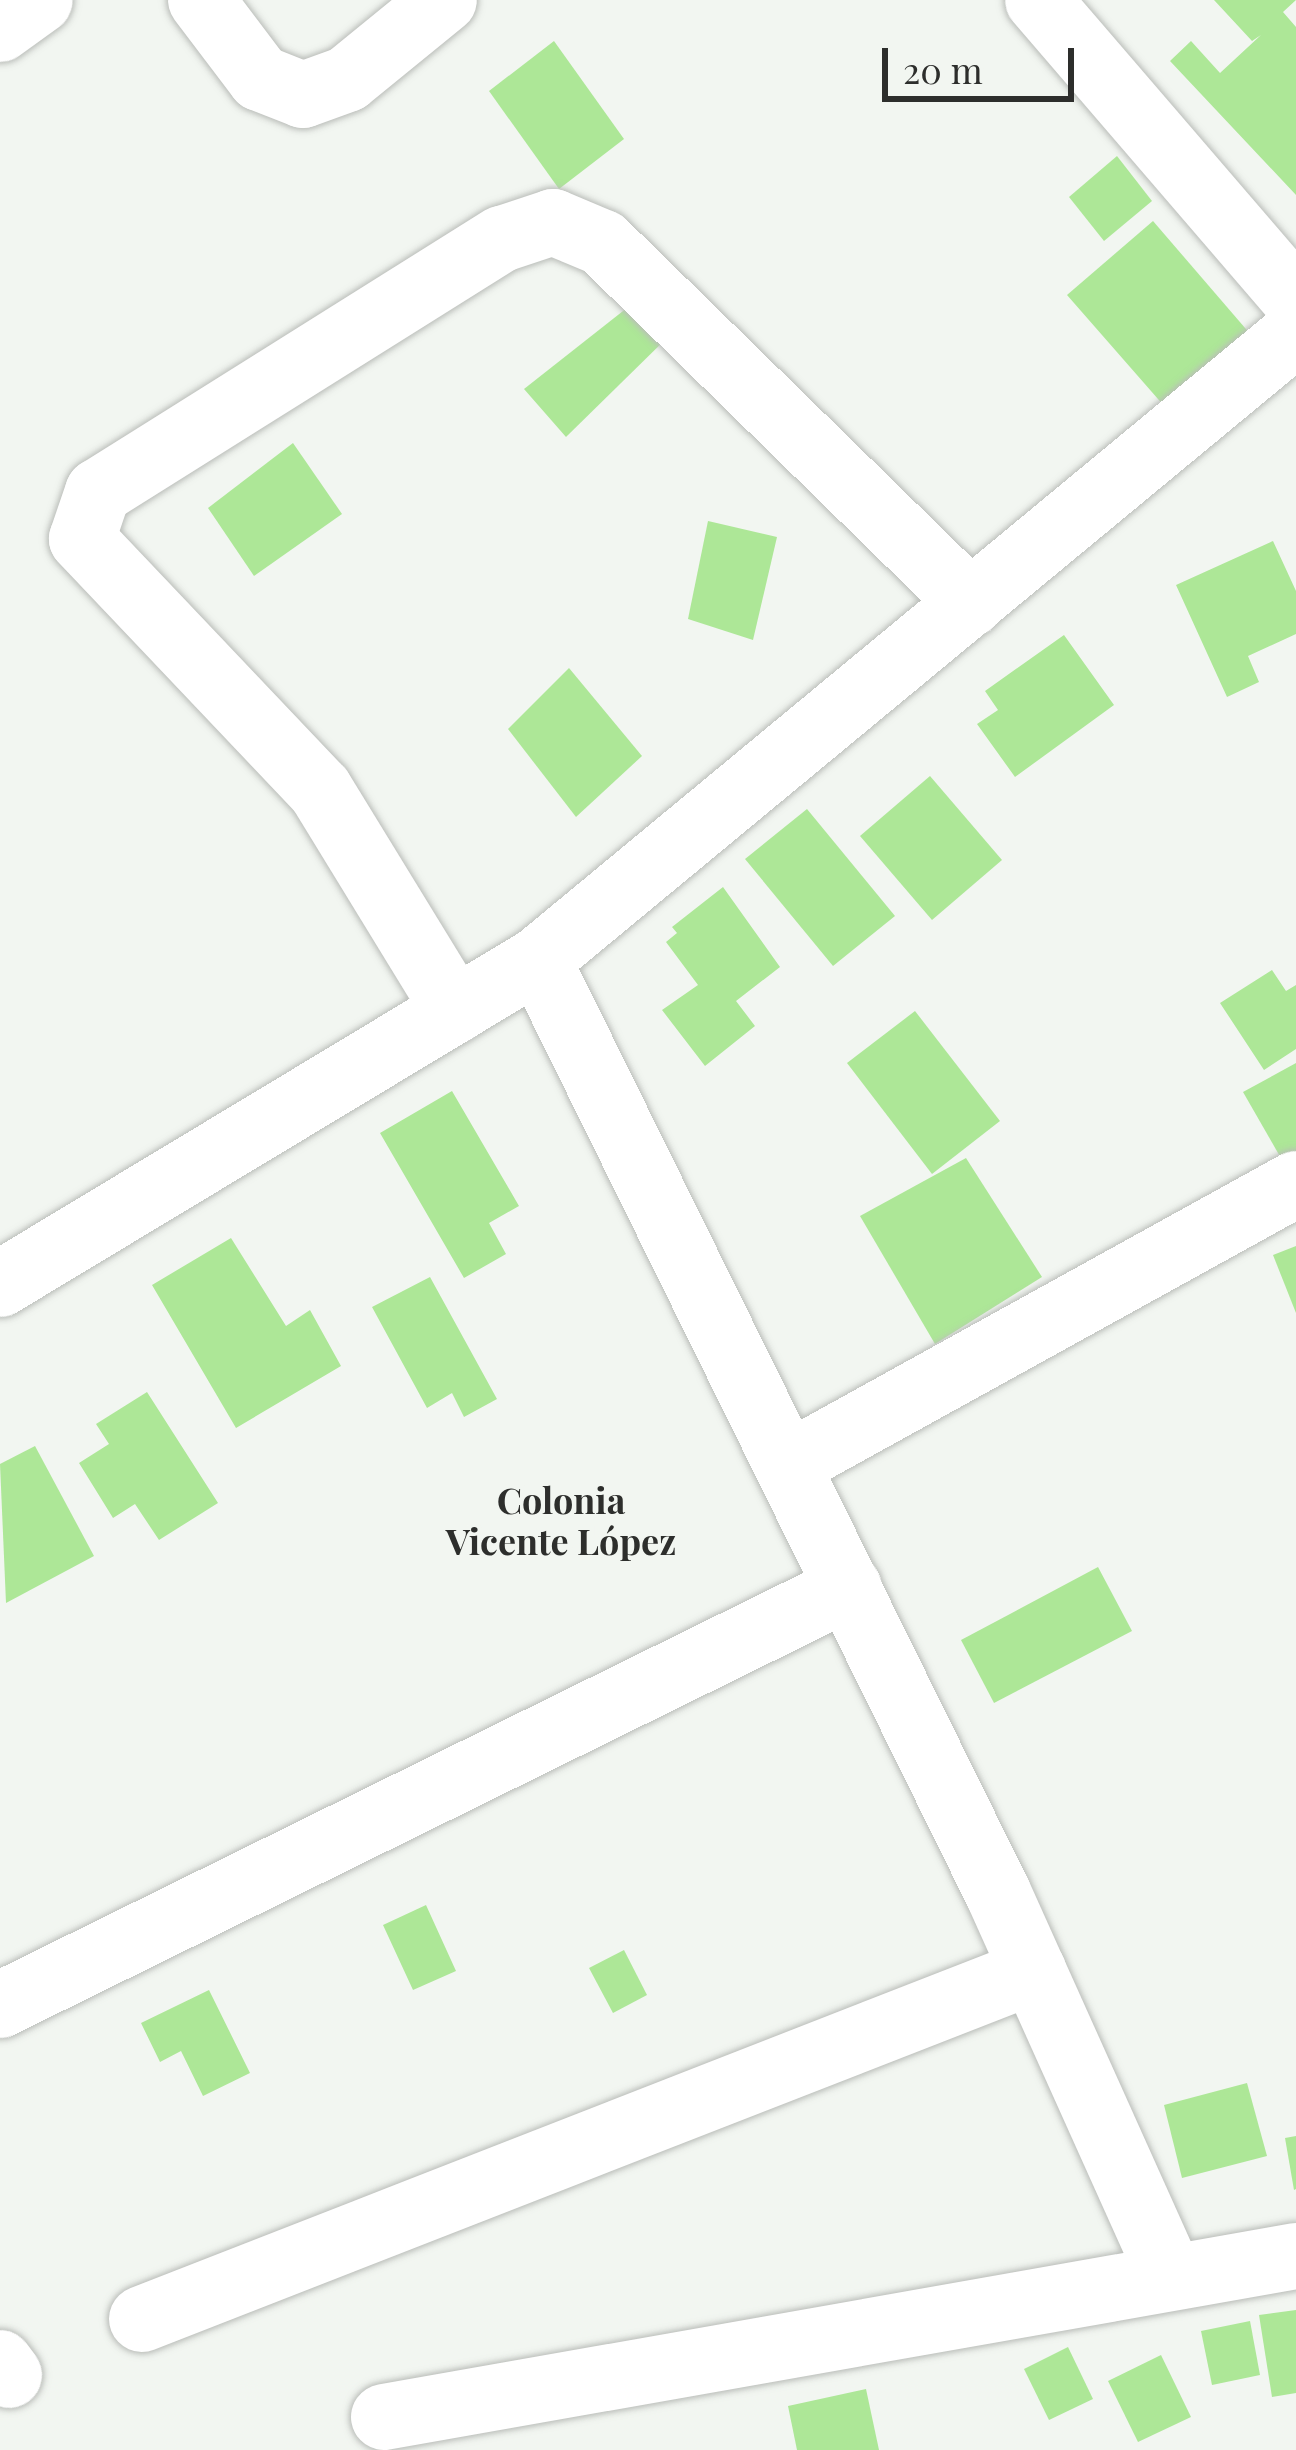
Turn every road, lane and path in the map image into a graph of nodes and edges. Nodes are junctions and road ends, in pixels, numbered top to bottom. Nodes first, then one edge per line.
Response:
1 (40, 0) edge
2 (201, 0) edge
3 (444, 0) edge
4 (1038, 0) edge
5 (0, 29) edge
6 (1296, 300) edge
7 (1296, 333) edge
8 (971, 603) junction
9 (538, 960) junction
10 (455, 1010) junction
11 (1296, 1184) edge
12 (0, 1284) edge
13 (789, 1464) junction
14 (849, 1587) junction
15 (1033, 1971) junction
16 (0, 2006) edge
17 (1296, 2256) edge
18 (1170, 2276) junction
19 (142, 2319) dead end
20 (384, 2417) dead end

1 - 5 street
2 - 3 street
4 - 6 street
7 - 8 street
8 - 9 street
8 - 10 street
9 - 10 street
9 - 13 street
10 - 12 street
11 - 13 street
13 - 14 street
14 - 15 street
14 - 16 street
15 - 18 street
15 - 19 street
17 - 18 street
18 - 20 street

